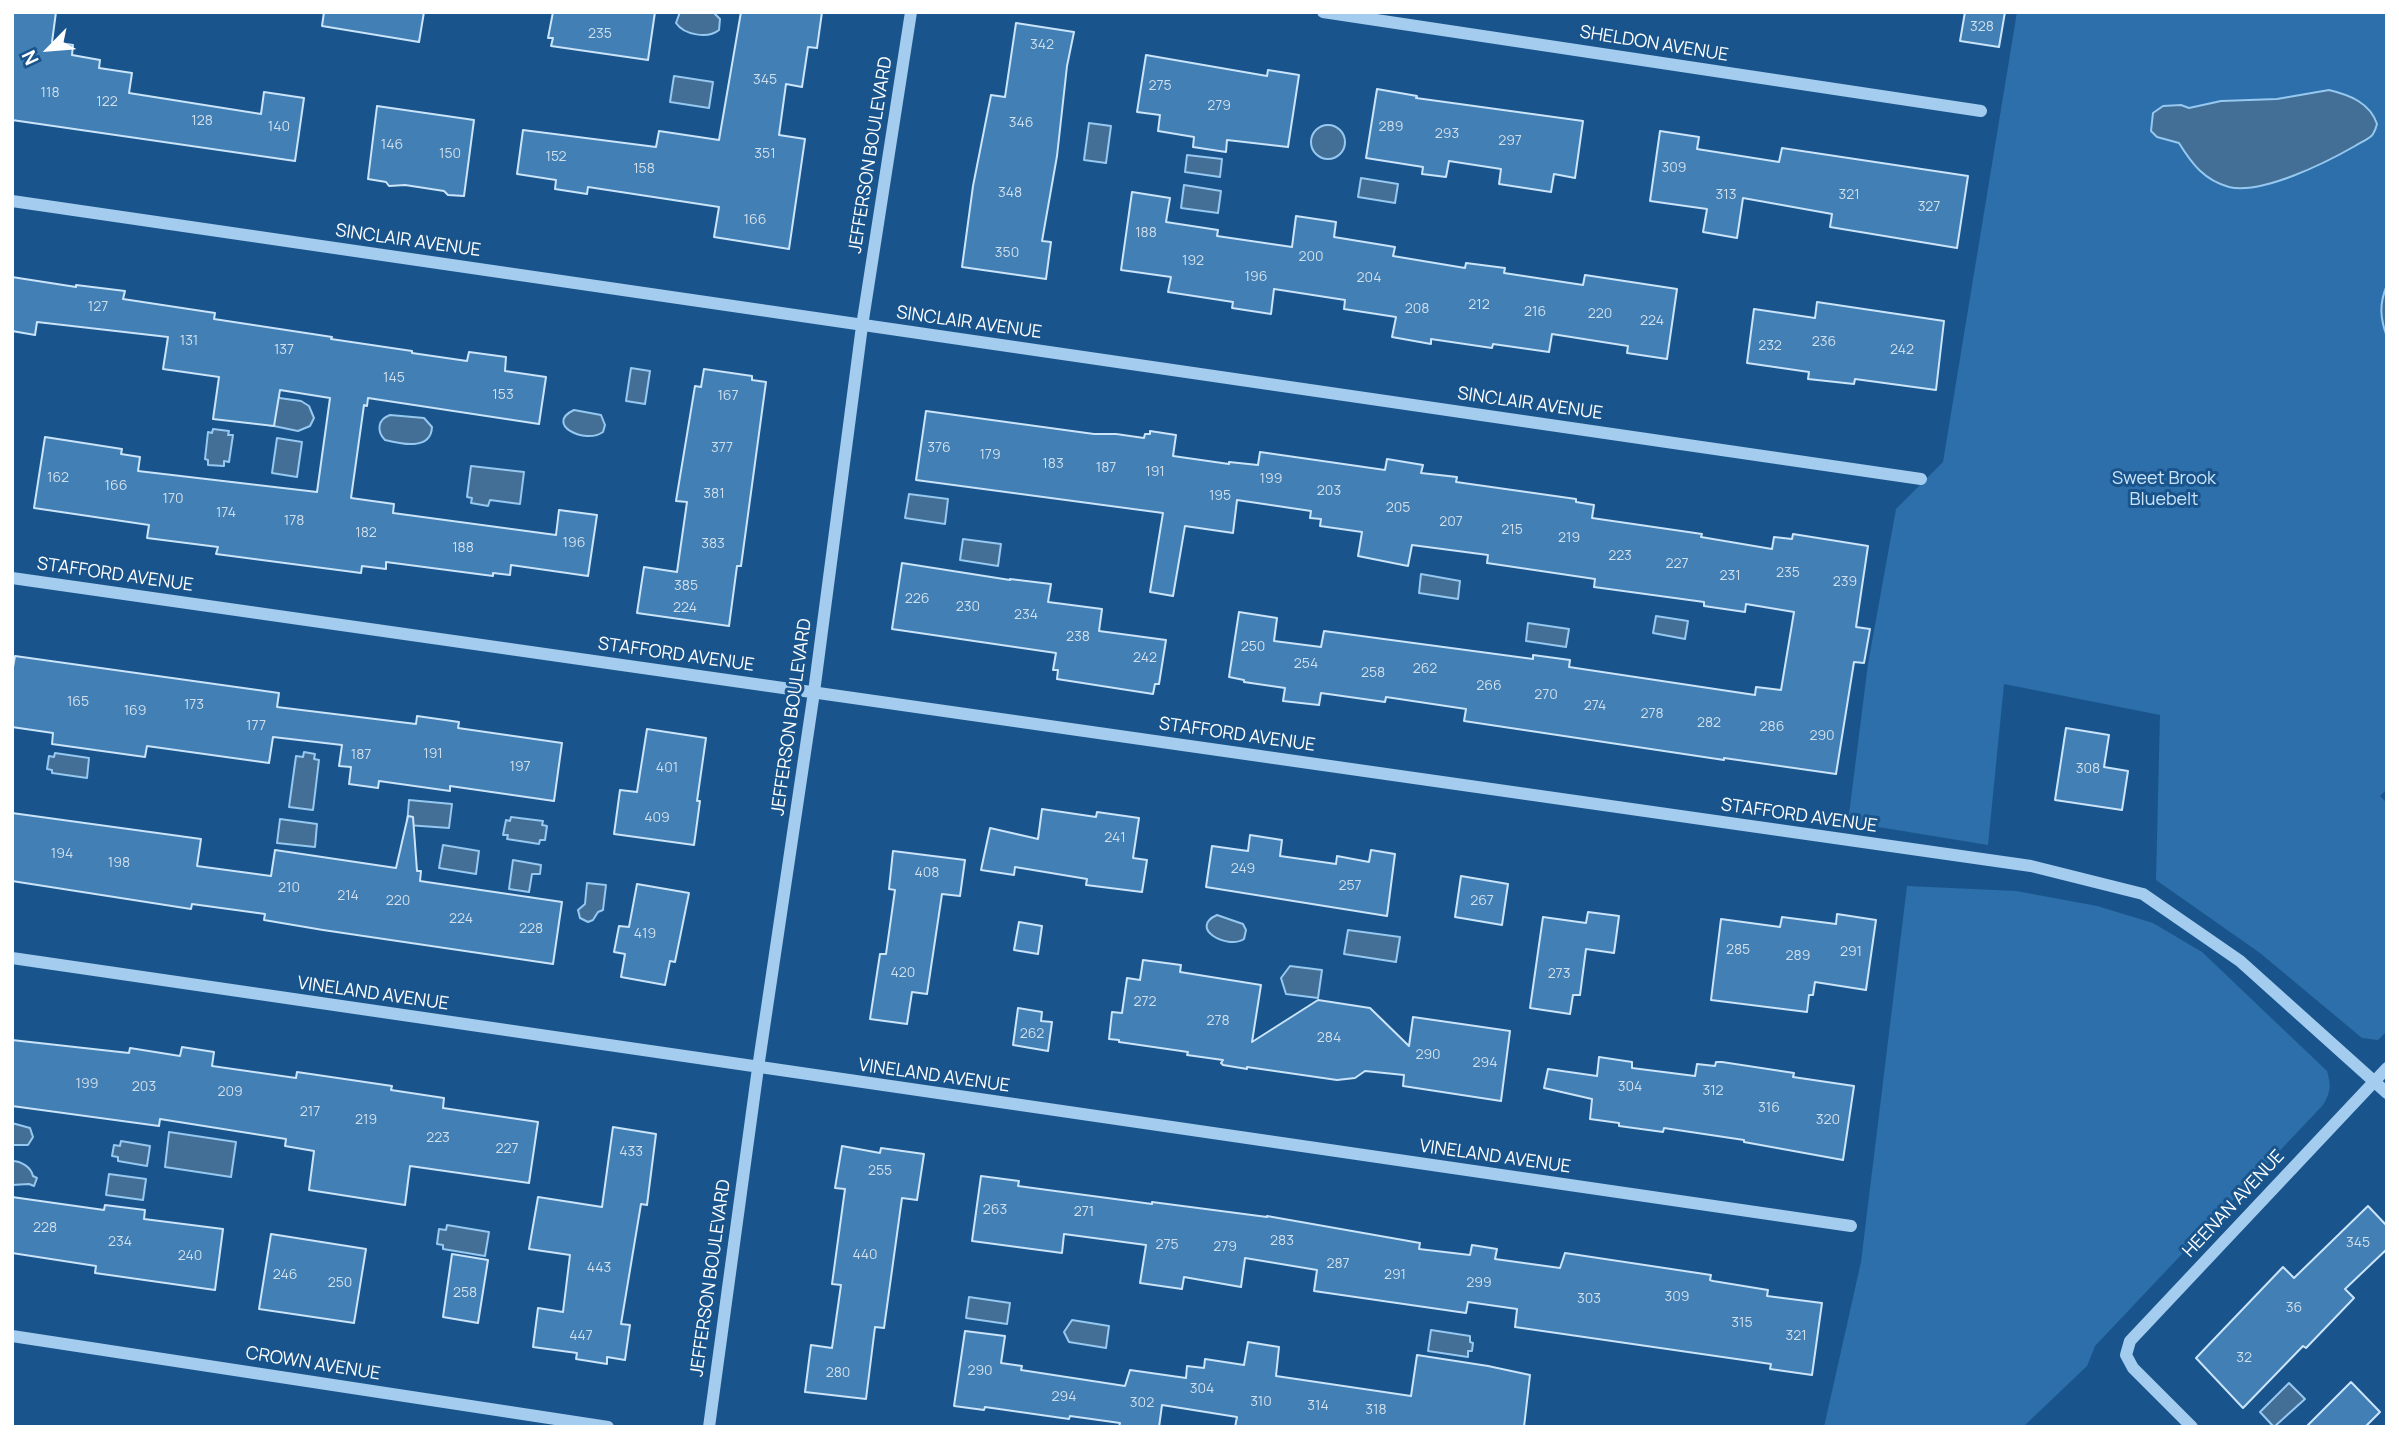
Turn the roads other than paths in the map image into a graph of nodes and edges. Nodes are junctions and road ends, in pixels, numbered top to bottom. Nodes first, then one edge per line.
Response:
1 (912, 12) edge
2 (1322, 12) edge
3 (1981, 111) dead end
4 (12, 201) edge
5 (862, 326) junction
6 (1920, 479) dead end
7 (12, 578) edge
8 (814, 692) junction
9 (12, 958) edge
10 (758, 1068) junction
11 (2387, 1068) edge
12 (2374, 1081) junction
13 (2387, 1093) edge
14 (1851, 1226) dead end
15 (12, 1336) edge
16 (608, 1427) edge
17 (709, 1427) edge
18 (2192, 1427) edge

1 - 5 street, JEFFERSON BOULEVARD
2 - 3 street, SHELDON AVENUE
4 - 5 street, SINCLAIR AVENUE
5 - 6 street, SINCLAIR AVENUE
5 - 8 street, JEFFERSON BOULEVARD
7 - 8 street, STAFFORD AVENUE
8 - 10 street, JEFFERSON BOULEVARD
8 - 12 street, STAFFORD AVENUE
9 - 10 street, VINELAND AVENUE
10 - 14 street, VINELAND AVENUE
10 - 17 street, JEFFERSON BOULEVARD
11 - 12 street, HEENAN AVENUE
12 - 13 street, STAFFORD AVENUE
12 - 18 street, HEENAN AVENUE
15 - 16 street, CROWN AVENUE

